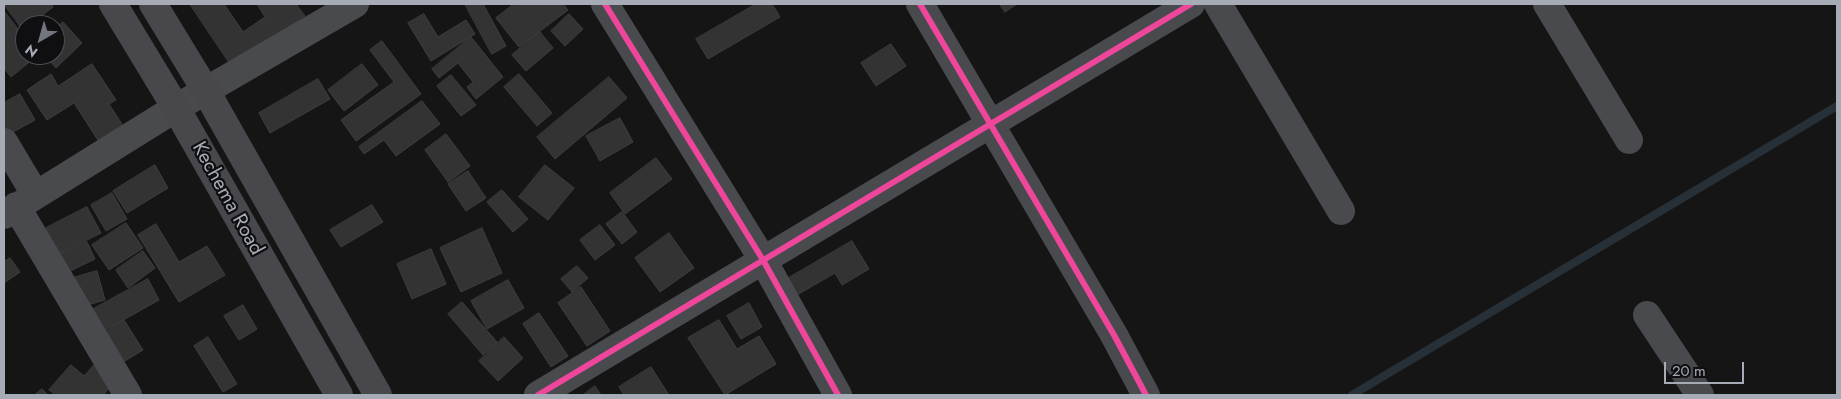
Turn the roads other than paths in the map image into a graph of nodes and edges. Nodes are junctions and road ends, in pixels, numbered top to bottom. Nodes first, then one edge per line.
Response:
1 (113, 4) edge
2 (153, 4) edge
3 (355, 4) edge
4 (605, 4) edge
5 (920, 4) edge
6 (1191, 4) edge
7 (1218, 4) edge
8 (1547, 4) edge
9 (206, 91) junction
10 (176, 108) junction
11 (990, 124) junction
12 (1629, 140) dead end
13 (4, 142) edge
14 (18, 205) edge
15 (1341, 211) dead end
16 (763, 260) junction
17 (1648, 315) dead end
18 (128, 395) edge
19 (339, 395) edge
20 (378, 395) edge
21 (538, 395) edge
22 (838, 395) edge
23 (1146, 395) edge
24 (1700, 395) edge

1 - 10 street, Kechema Road
2 - 9 street, Kechema Road
3 - 9 street
4 - 16 street
5 - 11 street
6 - 11 street
7 - 15 street
8 - 12 street
9 - 10 street
9 - 20 street, Kechema Road
10 - 14 street
10 - 19 street, Kechema Road
11 - 16 street
11 - 23 street
13 - 14 street
14 - 18 street
16 - 21 street
16 - 22 street
17 - 24 street

